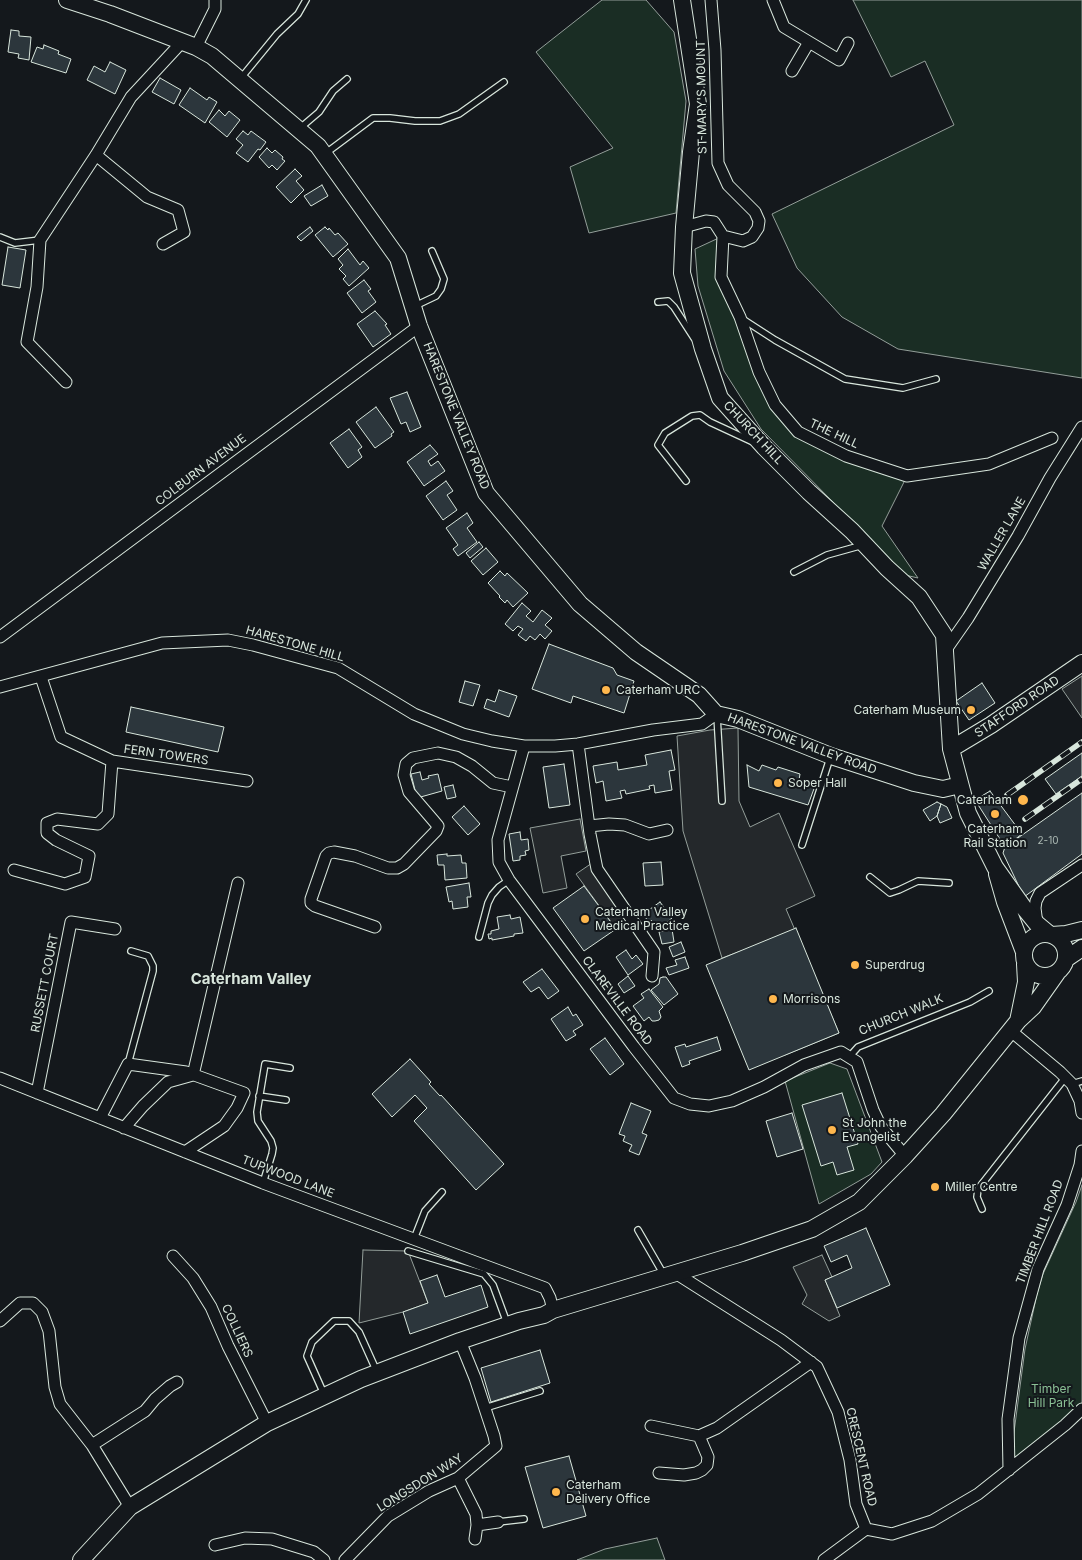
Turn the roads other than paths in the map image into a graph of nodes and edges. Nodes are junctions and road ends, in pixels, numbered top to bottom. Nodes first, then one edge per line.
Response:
1 (68, 0) edge
2 (215, 0) edge
3 (306, 0) edge
4 (682, 0) edge
5 (711, 0) edge
6 (773, 0) edge
7 (809, 42) junction
8 (848, 43) dead end
9 (189, 45) junction
10 (792, 70) dead end
11 (347, 79) dead end
12 (240, 80) junction
13 (504, 82) dead end
14 (298, 130) junction
15 (324, 154) junction
16 (96, 155) junction
17 (684, 227) junction
18 (723, 236) junction
19 (0, 237) edge
20 (40, 240) junction
21 (163, 244) dead end
22 (432, 252) dead end
23 (658, 302) dead end
24 (413, 307) junction
25 (740, 317) junction
26 (419, 326) junction
27 (703, 349) junction
28 (936, 379) dead end
29 (66, 382) dead end
30 (1082, 428) edge
31 (1052, 438) dead end
32 (764, 447) junction
33 (686, 480) dead end
34 (865, 544) junction
35 (794, 572) dead end
36 (0, 637) edge
37 (944, 652) junction
38 (1082, 663) edge
39 (41, 677) junction
40 (0, 687) edge
41 (716, 714) junction
42 (578, 744) junction
43 (524, 746) junction
44 (950, 749) junction
45 (831, 756) junction
46 (112, 762) junction
47 (247, 781) dead end
48 (960, 785) junction
49 (512, 787) junction
50 (722, 801) dead end
51 (589, 826) junction
52 (667, 830) dead end
53 (802, 845) dead end
54 (1082, 865) edge
55 (995, 867) junction
56 (14, 870) dead end
57 (870, 877) dead end
58 (509, 880) junction
59 (238, 882) dead end
60 (949, 883) dead end
61 (375, 927) dead end
62 (115, 929) dead end
63 (1082, 930) edge
64 (1046, 931) junction
65 (479, 937) dead end
66 (1082, 948) edge
67 (131, 951) dead end
68 (1024, 958) junction
69 (1066, 959) junction
70 (1057, 974) junction
71 (652, 976) dead end
72 (989, 990) dead end
73 (1015, 1026) junction
74 (850, 1056) junction
75 (128, 1064) junction
76 (290, 1068) dead end
77 (193, 1075) junction
78 (0, 1078) edge
79 (1073, 1081) edge
80 (37, 1093) junction
81 (259, 1096) junction
82 (286, 1100) dead end
83 (1082, 1113) edge
84 (100, 1118) junction
85 (124, 1128) junction
86 (1082, 1151) edge
87 (185, 1152) junction
88 (905, 1156) junction
89 (263, 1183) junction
90 (442, 1192) dead end
91 (982, 1209) dead end
92 (638, 1230) dead end
93 (414, 1239) junction
94 (408, 1251) dead end
95 (173, 1256) dead end
96 (671, 1276) junction
97 (553, 1310) junction
98 (0, 1321) edge
99 (508, 1325) junction
100 (460, 1341) junction
101 (811, 1362) junction
102 (378, 1373) junction
103 (177, 1382) dead end
104 (540, 1391) dead end
105 (325, 1396) junction
106 (485, 1408) junction
107 (1082, 1409) edge
108 (267, 1423) junction
109 (651, 1426) dead end
110 (699, 1436) junction
111 (92, 1445) junction
112 (1008, 1470) junction
113 (659, 1473) dead end
114 (458, 1478) junction
115 (130, 1507) junction
116 (524, 1519) dead end
117 (498, 1522) joint
118 (477, 1525) junction
119 (866, 1529) junction
120 (475, 1539) dead end
121 (215, 1546) dead end
122 (81, 1560) edge
123 (324, 1560) edge
124 (345, 1560) edge
125 (824, 1560) edge

1 - 9 main road, HARESTONE VALLEY ROAD
2 - 9 street
3 - 12 lane
4 - 17 main road, CHURCH HILL
5 - 18 street, ST MARY'S MOUNT
6 - 7 street
7 - 8 street
7 - 10 street
9 - 12 main road, HARESTONE VALLEY ROAD
9 - 16 street
11 - 14 lane
12 - 14 main road, HARESTONE VALLEY ROAD
13 - 15 lane
14 - 15 main road, HARESTONE VALLEY ROAD
15 - 24 main road, HARESTONE VALLEY ROAD
16 - 20 street
16 - 21 street
17 - 18 street
17 - 27 main road, CHURCH HILL
18 - 25 street, THE HILL
19 - 20 lane
20 - 29 street
22 - 24 lane
23 - 27 lane
24 - 26 main road, HARESTONE VALLEY ROAD
25 - 28 lane
25 - 31 street, THE HILL
26 - 36 street, COLBURN AVENUE
26 - 41 main road, HARESTONE VALLEY ROAD
27 - 32 main road, CHURCH HILL
30 - 37 street, WALLER LANE
32 - 33 lane
32 - 34 main road, CHURCH HILL
34 - 35 lane
34 - 37 main road, CHURCH HILL
37 - 44 main road, CHURCH HILL
38 - 44 main road, STAFFORD ROAD
39 - 40 street, HARESTONE HILL
39 - 43 street, HARESTONE HILL
39 - 46 street, FERN TOWERS
41 - 42 street, HARESTONE HILL
41 - 45 main road, HARESTONE VALLEY ROAD
41 - 50 lane
42 - 43 street, HARESTONE HILL
42 - 51 street
43 - 49 street, CLAREVILLE ROAD
44 - 48 main road, CHURCH HILL
45 - 48 main road, HARESTONE VALLEY ROAD
45 - 53 lane
46 - 47 street, FERN TOWERS
46 - 56 street
48 - 55 main road, CHURCH HILL
49 - 58 street, CLAREVILLE ROAD
49 - 61 street
51 - 52 street
51 - 71 street
54 - 64 street
55 - 64 main road
55 - 68 main road
57 - 60 lane
58 - 65 lane
58 - 74 street, CLAREVILLE ROAD
59 - 77 street
62 - 80 street, RUSSETT COURT
63 - 64 main road
64 - 68 main road
64 - 69 main road
66 - 69 main road
67 - 75 lane
68 - 70 main road
68 - 73 main road
69 - 70 main road
70 - 73 main road
72 - 74 lane, CHURCH WALK
73 - 79 street
73 - 88 main road
74 - 88 street
75 - 77 street
75 - 84 street
76 - 81 lane
77 - 85 street
77 - 87 street
78 - 80 street, TUPWOOD LANE
79 - 83 street
79 - 91 lane
80 - 84 street, TUPWOOD LANE
81 - 82 lane
81 - 89 lane
84 - 85 street, TUPWOOD LANE
85 - 87 street, TUPWOOD LANE
86 - 112 street, TIMBER HILL ROAD
87 - 89 street, TUPWOOD LANE
88 - 96 main road
89 - 93 street, TUPWOOD LANE
90 - 93 lane
92 - 96 lane
93 - 97 street, TUPWOOD LANE
94 - 99 lane
95 - 108 street, COLLIERS
96 - 97 main road
96 - 101 street, CRESCENT ROAD
97 - 99 main road
98 - 111 street
99 - 100 main road
100 - 102 main road
100 - 106 street, LONGSDON WAY
101 - 110 street
101 - 119 street, CRESCENT ROAD
102 - 105 main road
102 - 105 lane
103 - 111 street
104 - 106 lane
105 - 108 main road
106 - 114 street, LONGSDON WAY
107 - 112 street
108 - 115 main road
109 - 110 street
110 - 113 street
111 - 115 street
112 - 119 street
114 - 118 street
114 - 124 street, LONGSDON WAY
115 - 122 main road
116 - 117 lane
117 - 118 street
118 - 120 street
119 - 125 street
121 - 123 street

